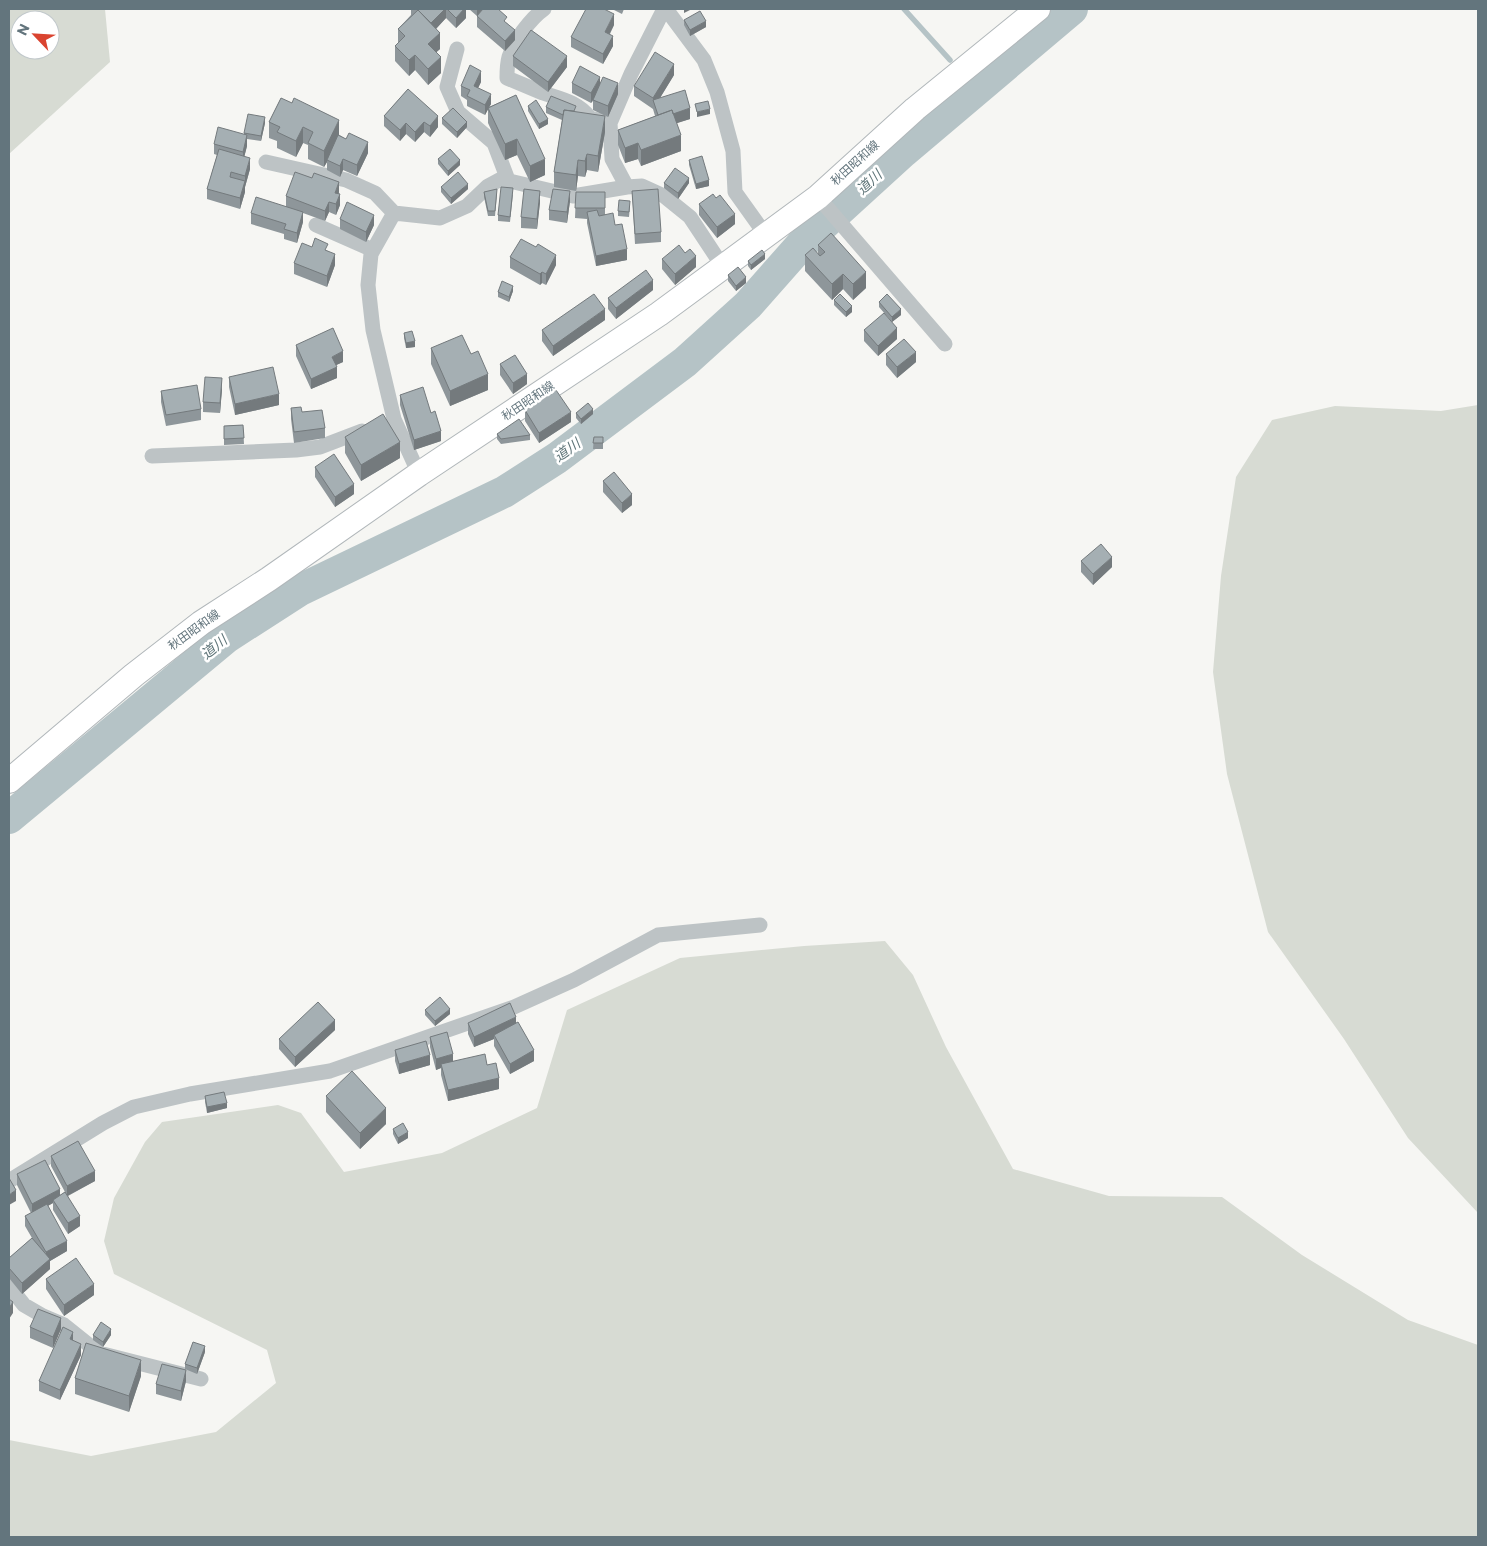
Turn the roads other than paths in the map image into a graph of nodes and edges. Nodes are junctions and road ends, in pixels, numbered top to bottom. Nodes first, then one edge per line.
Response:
1 (544, 9) edge
2 (665, 9) edge
3 (1038, 9) edge
4 (457, 49) dead end
5 (610, 122) junction
6 (266, 162) dead end
7 (508, 180) junction
8 (627, 187) junction
9 (818, 197) junction
10 (394, 213) junction
11 (316, 225) dead end
12 (765, 234) junction
13 (373, 250) junction
14 (723, 267) junction
15 (945, 344) dead end
16 (384, 422) junction
17 (152, 456) dead end
18 (419, 474) junction
19 (9, 781) edge
20 (760, 924) dead end
21 (9, 1181) edge
22 (9, 1286) edge
23 (202, 1380) dead end

1 - 5 street
2 - 5 street
2 - 12 street
3 - 9 main road, 秋田昭和線
4 - 7 street
5 - 8 street
6 - 10 street
7 - 8 street
7 - 10 street
8 - 14 street
9 - 12 main road, 秋田昭和線
9 - 15 street
10 - 13 street
11 - 13 street
12 - 14 main road, 秋田昭和線
13 - 16 street
14 - 18 main road, 秋田昭和線
16 - 17 street
16 - 18 street
18 - 19 main road, 秋田昭和線
20 - 21 street
22 - 23 street

